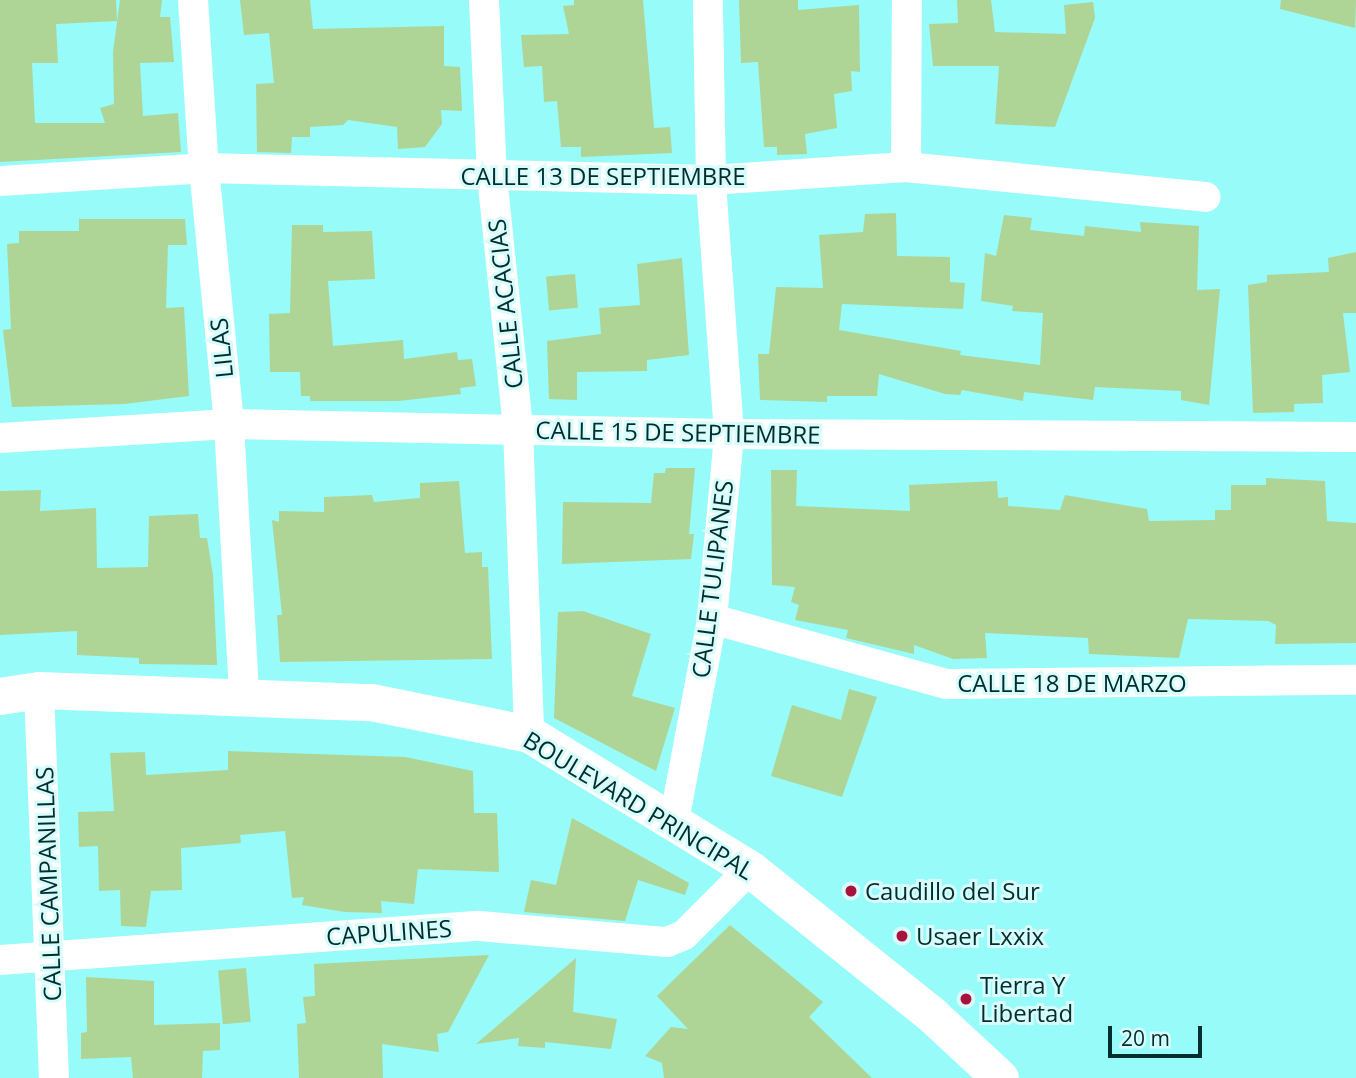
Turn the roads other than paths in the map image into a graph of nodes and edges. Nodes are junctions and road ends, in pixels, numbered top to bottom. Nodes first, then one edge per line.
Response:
1 (193, 0) edge
2 (484, 0) edge
3 (708, 0) edge
4 (907, 0) edge
5 (906, 167) junction
6 (204, 168) junction
7 (492, 176) junction
8 (711, 180) junction
9 (0, 181) edge
10 (1205, 197) dead end
11 (229, 424) junction
12 (518, 429) junction
13 (729, 434) junction
14 (1356, 437) edge
15 (0, 438) edge
16 (712, 620) junction
17 (1356, 680) edge
18 (40, 690) junction
19 (0, 696) edge
20 (244, 696) junction
21 (529, 734) junction
22 (674, 821) junction
23 (750, 869) junction
24 (52, 955) junction
25 (0, 960) edge
26 (54, 1078) edge
27 (1000, 1078) edge

1 - 6 street, LILAS
2 - 7 street, CALLE ACACIAS
3 - 8 street, CALLE TULIPANES
4 - 5 street
5 - 8 street, CALLE 13 DE SEPTIEMBRE
5 - 10 street, CALLE 13 DE SEPTIEMBRE
6 - 7 street, CALLE 13 DE SEPTIEMBRE
6 - 9 street, CALLE 13 DE SEPTIEMBRE
6 - 11 street, LILAS
7 - 8 street, CALLE 13 DE SEPTIEMBRE
7 - 12 street, CALLE ACACIAS
8 - 13 street, CALLE TULIPANES
11 - 12 street, CALLE 15 DE SEPTIEMBRE
11 - 15 street, CALLE 15 DE SEPTIEMBRE
11 - 20 street, LILAS
12 - 13 street, CALLE 15 DE SEPTIEMBRE
12 - 21 street, CALLE ACACIAS
13 - 14 street, CALLE 15 DE SEPTIEMBRE
13 - 16 street, CALLE TULIPANES
16 - 17 street, CALLE 18 DE MARZO
16 - 22 street, CALLE TULIPANES
18 - 19 street, BOULEVARD PRINCIPAL
18 - 20 street, BOULEVARD PRINCIPAL
18 - 24 street, CALLE CAMPANILLAS
20 - 21 street, BOULEVARD PRINCIPAL
21 - 22 street, BOULEVARD PRINCIPAL
22 - 23 street, BOULEVARD PRINCIPAL
23 - 24 street, CAPULINES
23 - 27 street, BOULEVARD PRINCIPAL
24 - 25 street, CAPULINES
24 - 26 street, CALLE CAMPANILLAS

